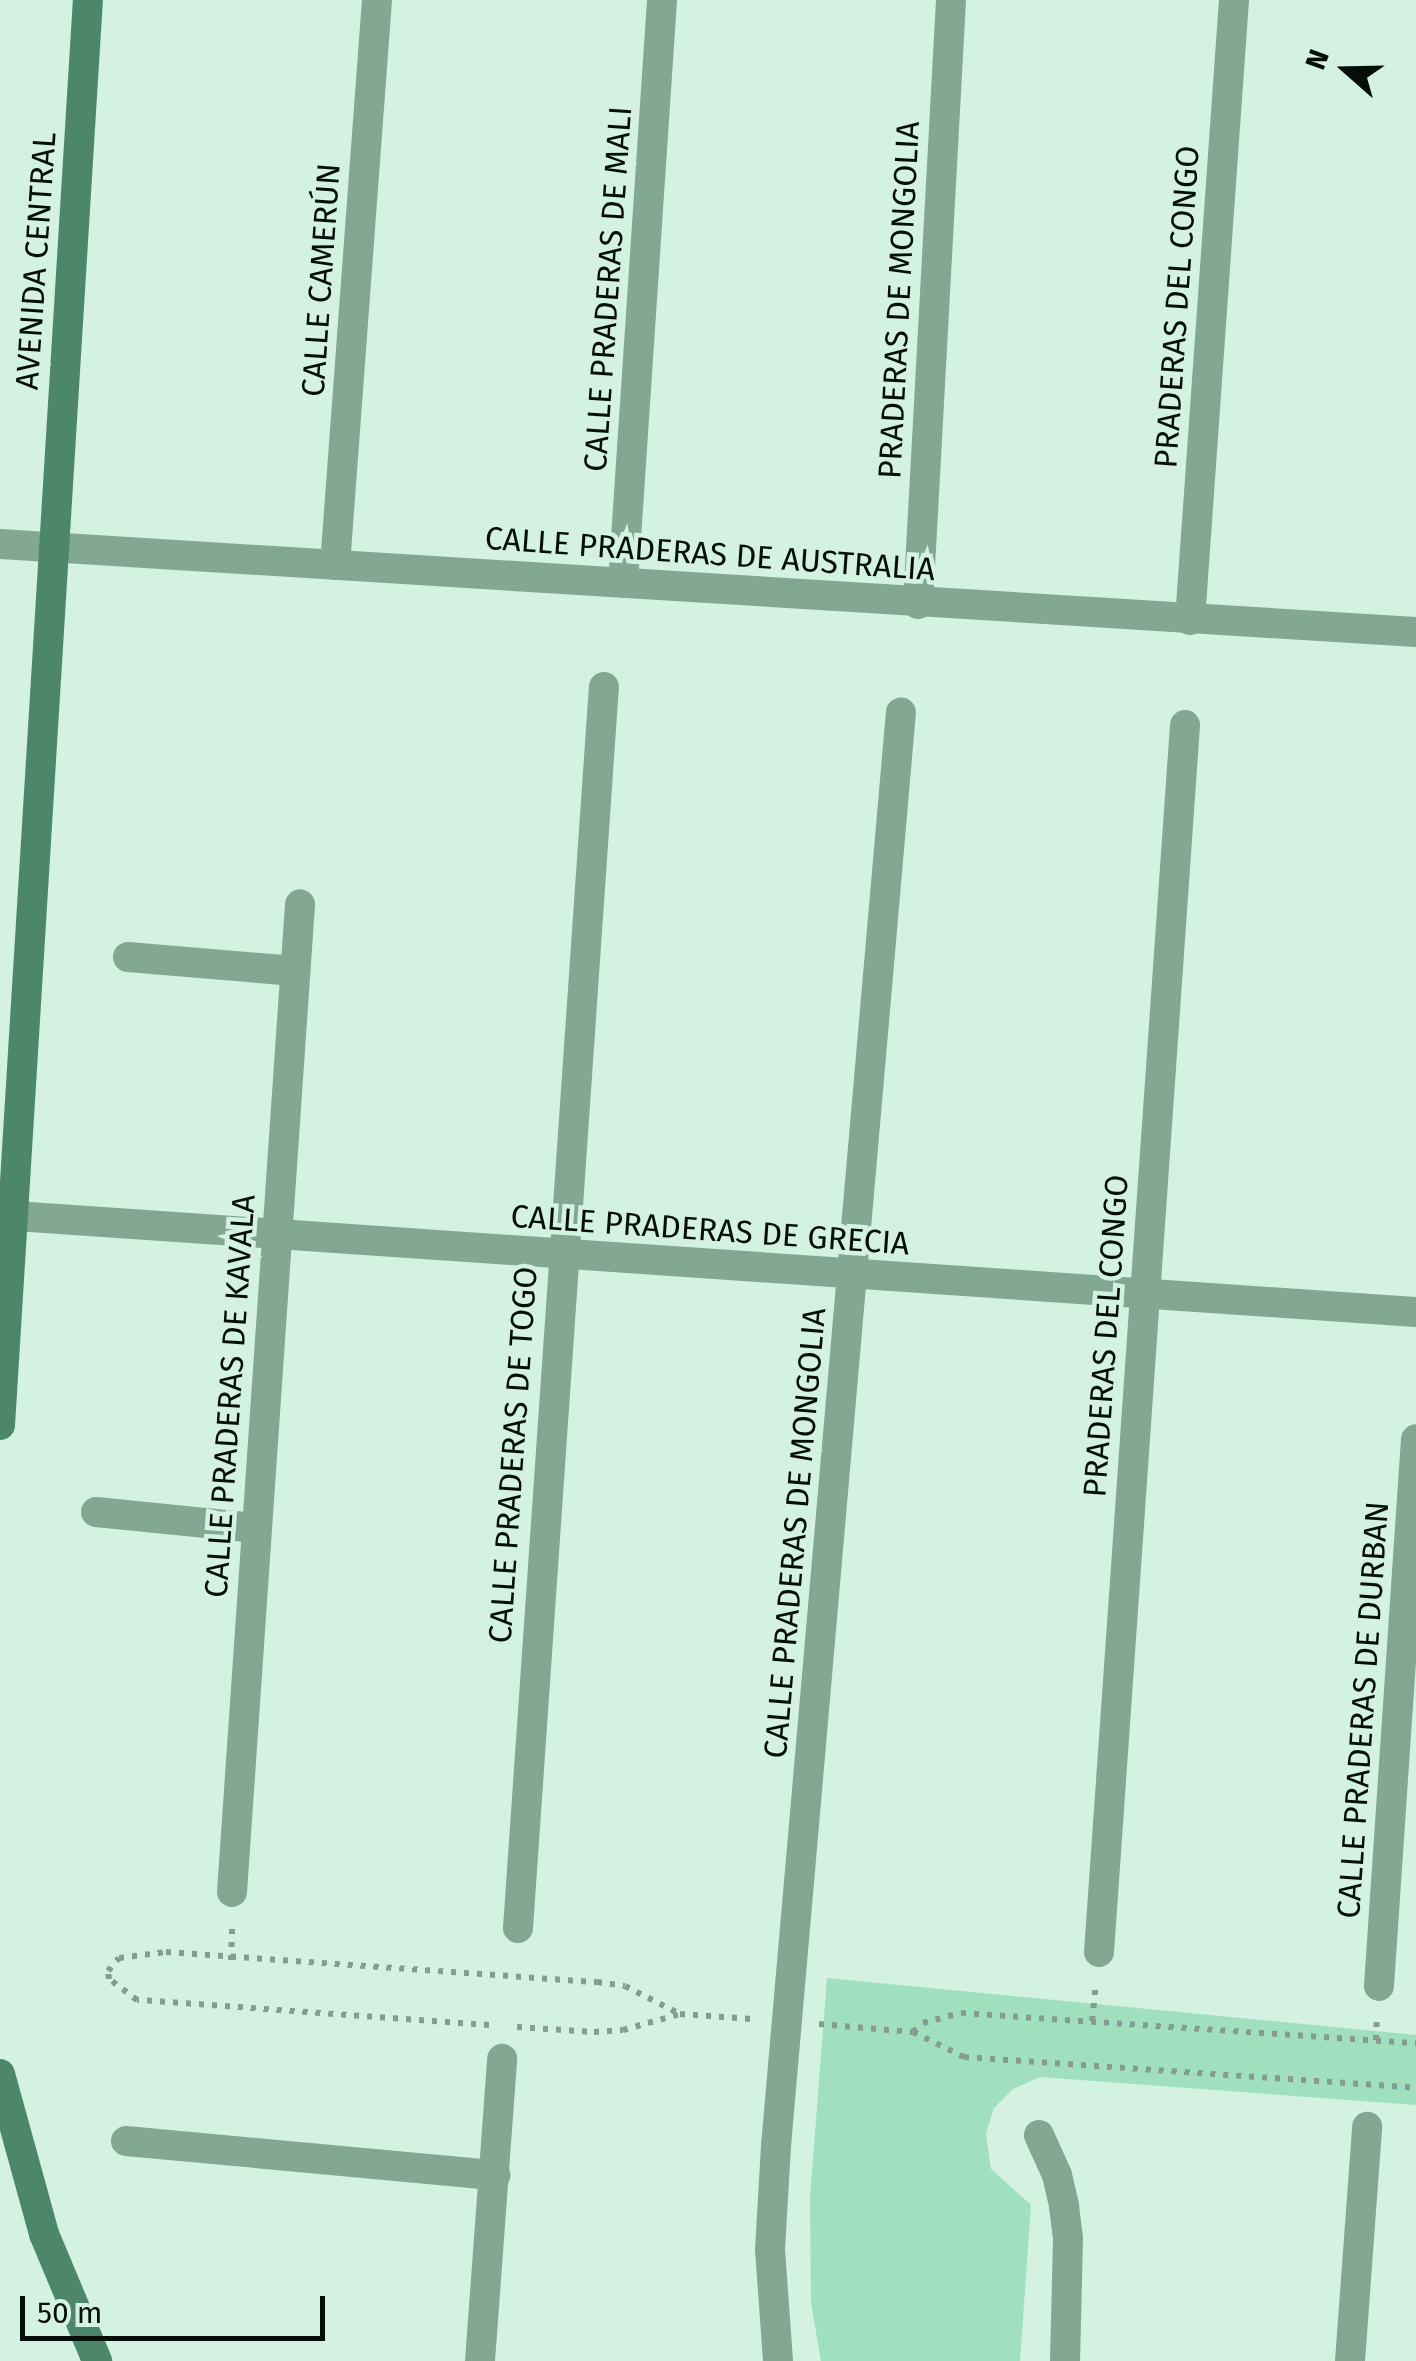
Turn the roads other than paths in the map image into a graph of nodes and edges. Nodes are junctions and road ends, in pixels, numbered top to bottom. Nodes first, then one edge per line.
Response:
1 (88, 0) edge
2 (377, 0) edge
3 (662, 0) edge
4 (951, 0) edge
5 (1234, 0) edge
6 (0, 544) edge
7 (54, 548) junction
8 (335, 565) junction
9 (623, 583) junction
10 (918, 604) junction
11 (1190, 620) junction
12 (1416, 632) edge
13 (604, 686) dead end
14 (900, 712) dead end
15 (1186, 725) dead end
16 (300, 904) dead end
17 (128, 957) dead end
18 (295, 970) junction
19 (7, 1215) edge
20 (276, 1234) junction
21 (561, 1257) junction
22 (854, 1274) junction
23 (1144, 1294) junction
24 (1416, 1312) edge
25 (0, 1425) edge
26 (1416, 1439) edge
27 (96, 1512) dead end
28 (256, 1528) junction
29 (232, 1892) dead end
30 (518, 1928) dead end
31 (1099, 1952) dead end
32 (1379, 1986) dead end
33 (502, 2059) dead end
34 (0, 2074) edge
35 (1367, 2127) dead end
36 (1039, 2135) dead end
37 (126, 2141) dead end
38 (495, 2175) junction
39 (97, 2361) edge
40 (480, 2361) edge
41 (778, 2361) edge
42 (1065, 2361) edge
43 (1350, 2361) edge

1 - 7 main road, AVENIDA CENTRAL
2 - 8 street, CALLE CAMERÚN
3 - 9 street, CALLE PRADERAS DE MALI
4 - 10 street, PRADERAS DE MONGOLIA
5 - 11 street, PRADERAS DEL CONGO
6 - 7 street, CALLE PRADERAS DE AUSTRALIA
7 - 8 street, CALLE PRADERAS DE AUSTRALIA
7 - 19 main road, AVENIDA CENTRAL
8 - 9 street, CALLE PRADERAS DE AUSTRALIA
9 - 10 street, CALLE PRADERAS DE AUSTRALIA
10 - 11 street, CALLE PRADERAS DE AUSTRALIA
11 - 12 street, CALLE PRADERAS DE AUSTRALIA
13 - 21 street, CALLE PRADERAS DE TOGO
14 - 22 street, CALLE PRADERAS DE MONGOLIA
15 - 23 street, PRADERAS DEL CONGO
16 - 18 street, CALLE PRADERAS DE KAVALA
17 - 18 street
18 - 20 street, CALLE PRADERAS DE KAVALA
19 - 20 street, CALLE PRADERAS DE GRECIA
19 - 25 main road, AVENIDA CENTRAL
20 - 21 street, CALLE PRADERAS DE GRECIA
20 - 28 street, CALLE PRADERAS DE KAVALA
21 - 22 street, CALLE PRADERAS DE GRECIA
21 - 30 street, CALLE PRADERAS DE TOGO
22 - 23 street, CALLE PRADERAS DE GRECIA
22 - 41 street, CALLE PRADERAS DE MONGOLIA
23 - 24 street, CALLE PRADERAS DE GRECIA
23 - 31 street, PRADERAS DEL CONGO
26 - 32 street, CALLE PRADERAS DE DURBAN
27 - 28 street, CALLE PRADERAS DE KAVALA
28 - 29 street, CALLE PRADERAS DE KAVALA
33 - 38 street
34 - 39 main road
35 - 43 street
36 - 42 street
37 - 38 street
38 - 40 street

